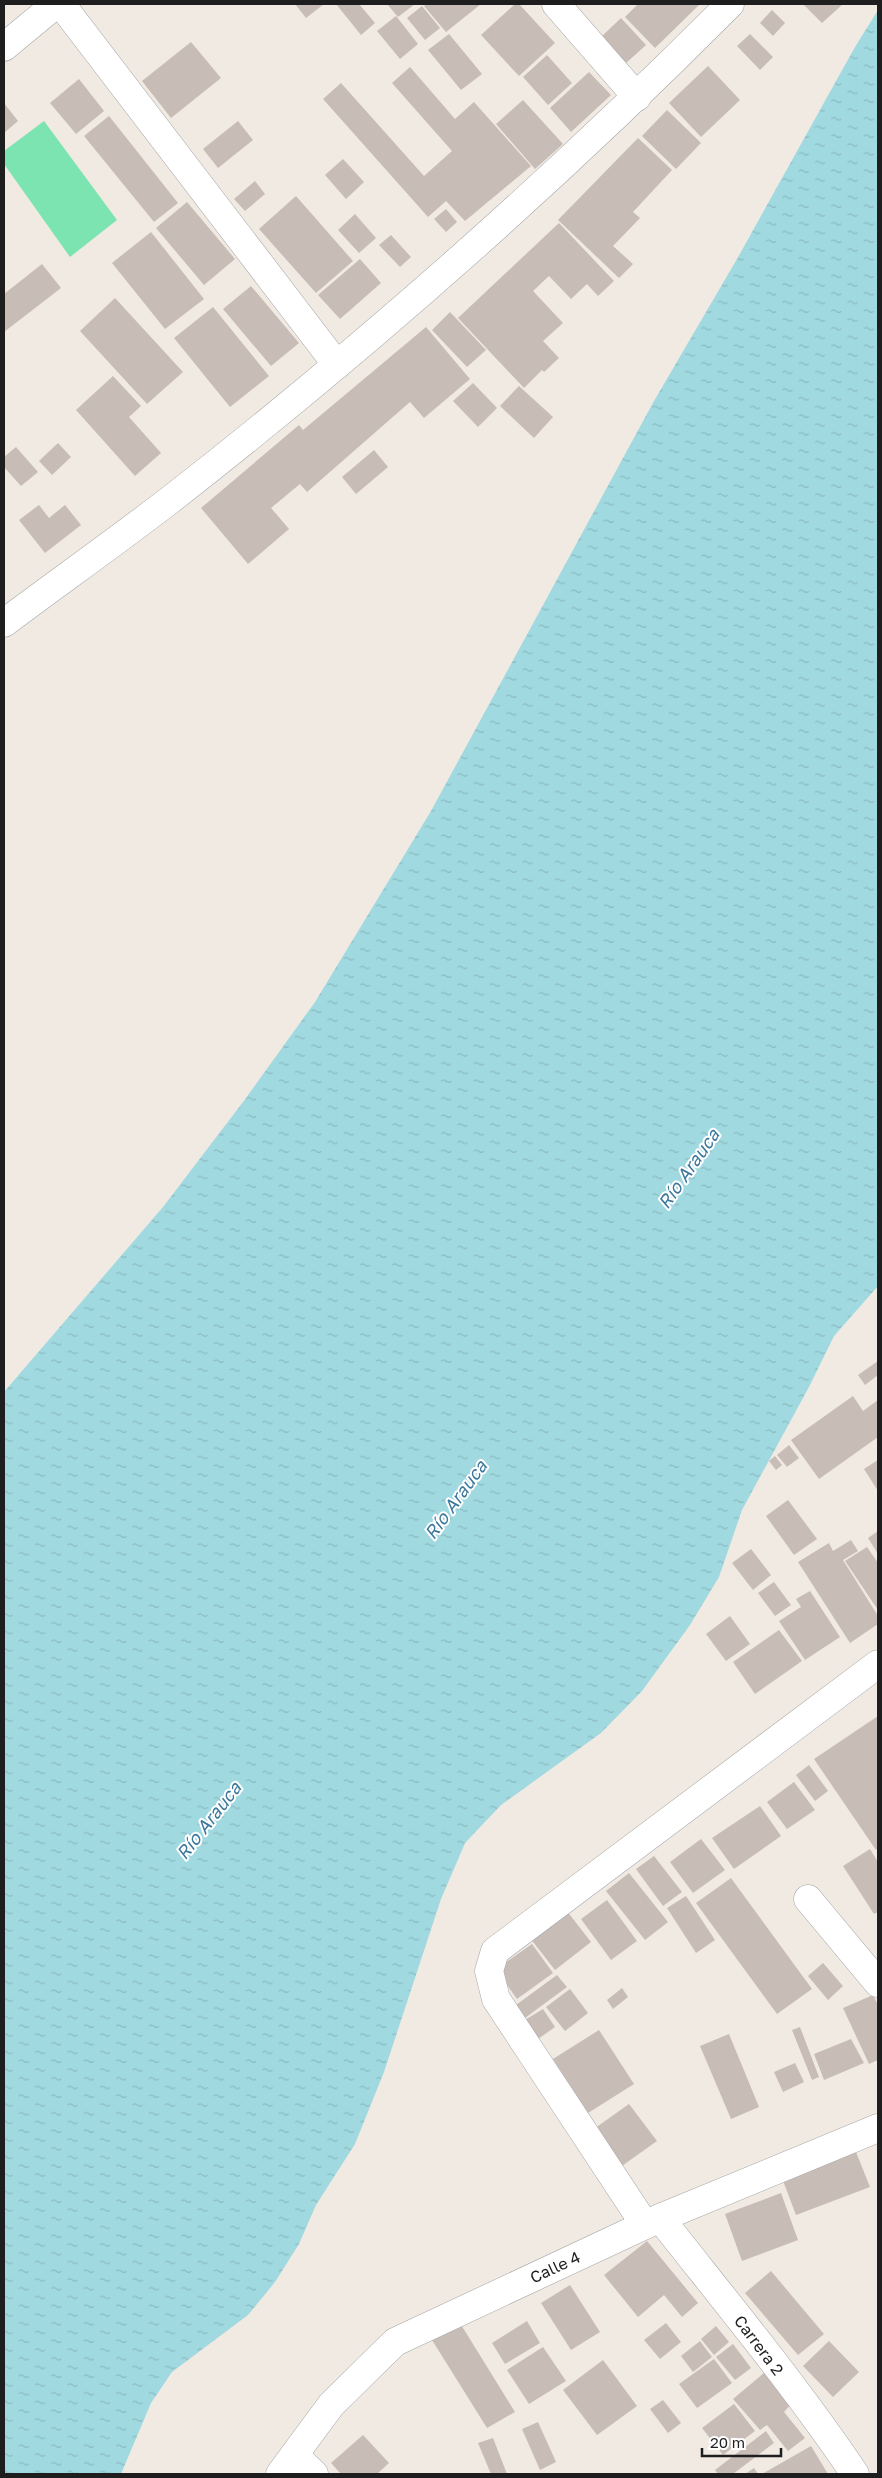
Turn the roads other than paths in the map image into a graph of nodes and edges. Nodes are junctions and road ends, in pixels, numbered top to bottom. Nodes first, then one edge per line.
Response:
1 (56, 4) edge
2 (61, 4) edge
3 (556, 4) edge
4 (730, 4) edge
5 (4, 47) edge
6 (638, 97) junction
7 (337, 365) junction
8 (4, 623) edge
9 (878, 1664) edge
10 (808, 1900) dead end
11 (878, 1983) edge
12 (878, 2128) edge
13 (652, 2222) junction
14 (288, 2465) edge
15 (314, 2474) edge
16 (855, 2474) edge

1 - 5 street
2 - 7 street
3 - 6 street
4 - 6 street
6 - 7 street
7 - 8 street
9 - 13 street, Carrera 2
10 - 11 street
12 - 13 street, Calle 4
13 - 14 street, Calle 4
13 - 16 street, Carrera 2
14 - 15 street

